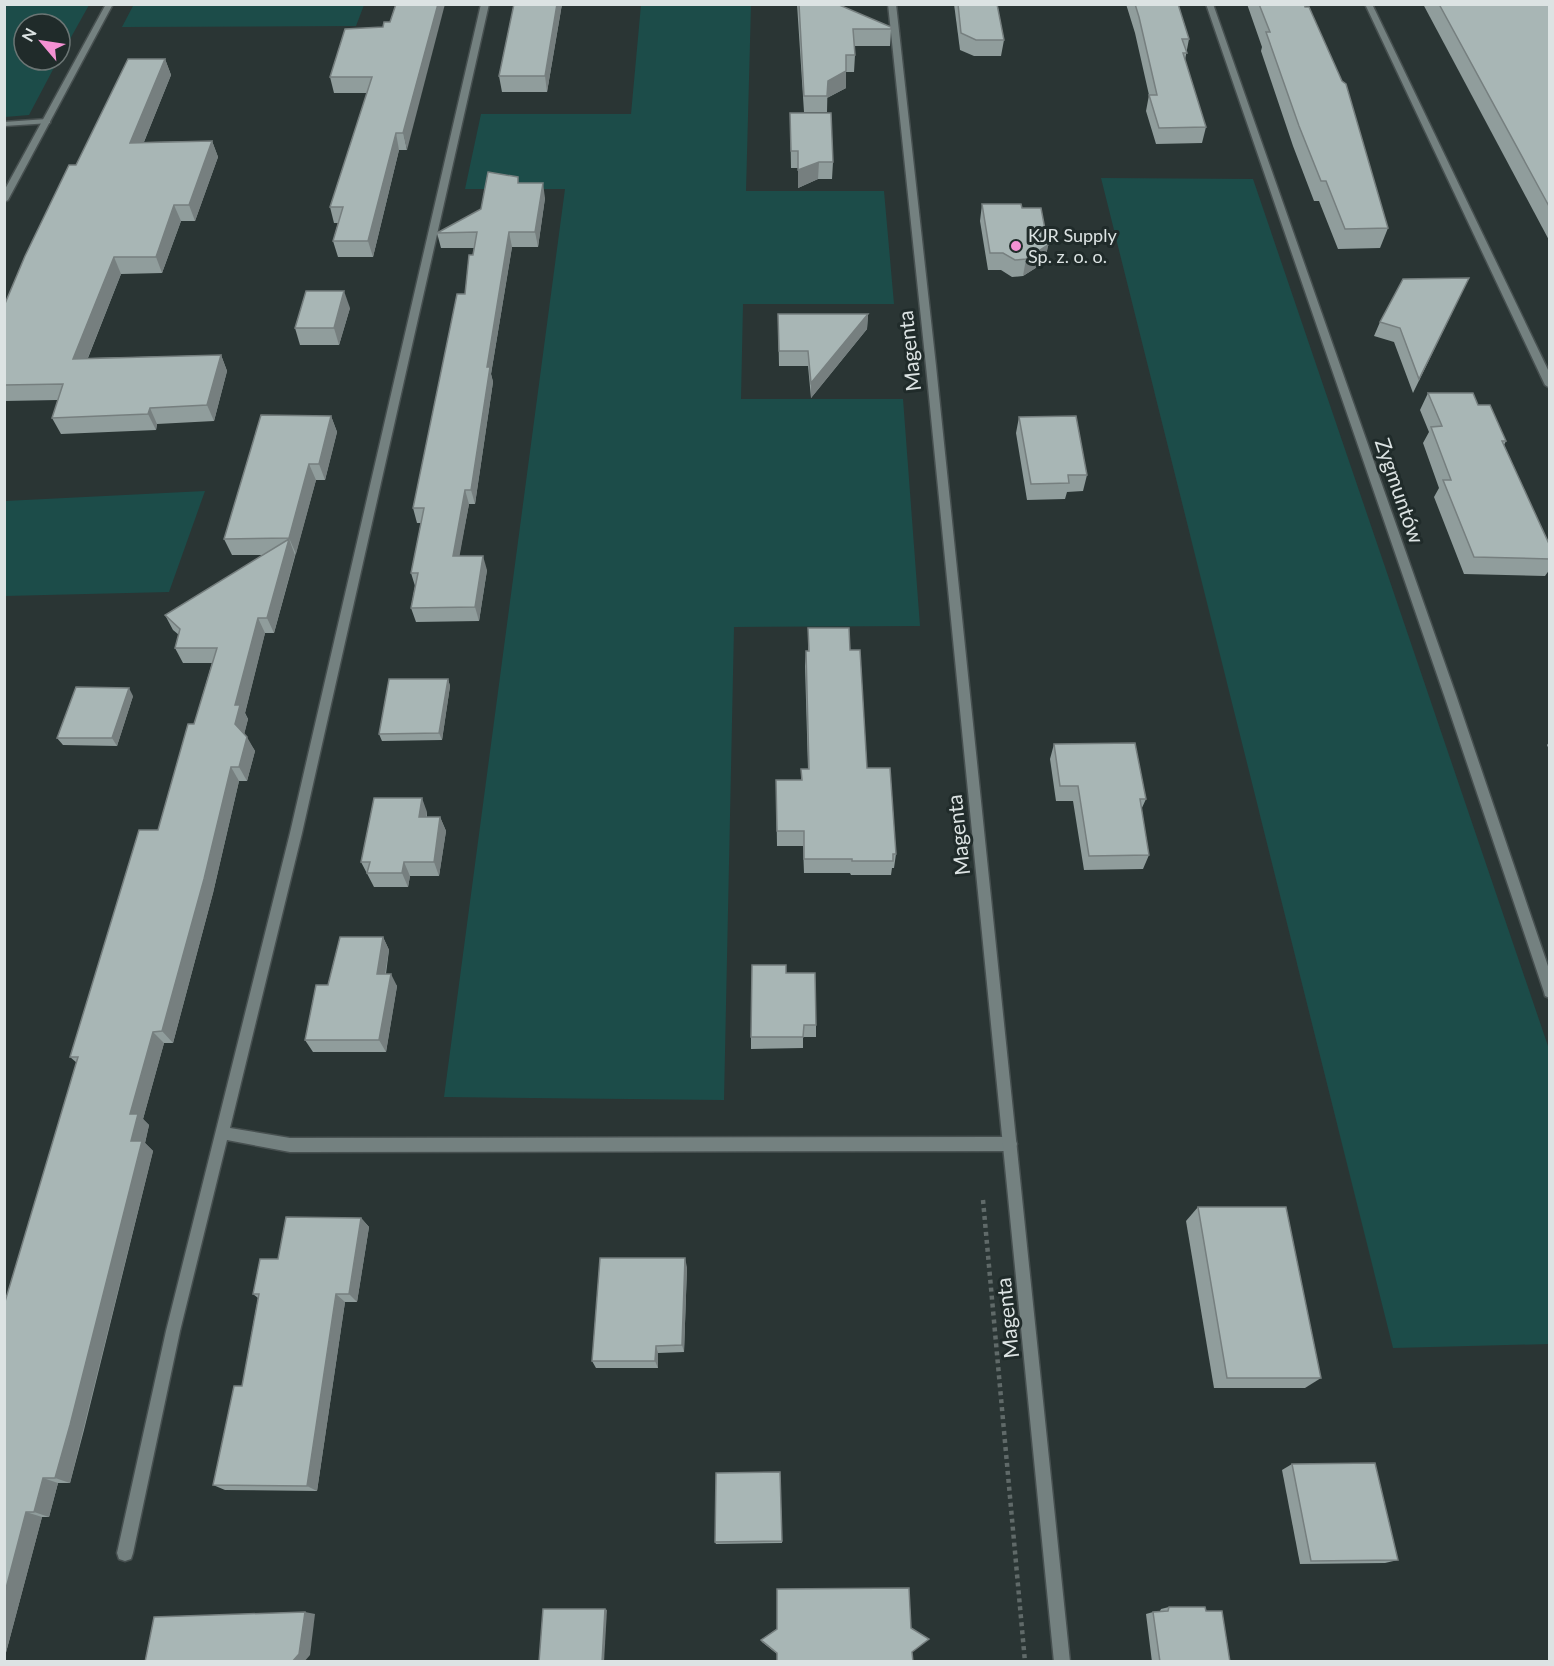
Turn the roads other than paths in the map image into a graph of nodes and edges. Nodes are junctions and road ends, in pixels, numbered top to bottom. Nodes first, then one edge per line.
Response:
1 (110, 4) edge
2 (485, 4) edge
3 (892, 4) edge
4 (1209, 4) edge
5 (1368, 4) edge
6 (47, 121) junction
7 (4, 124) edge
8 (4, 200) edge
9 (1550, 385) edge
10 (1550, 992) edge
11 (224, 1133) junction
12 (1010, 1144) junction
13 (124, 1553) dead end
14 (1062, 1662) edge

1 - 6 street
2 - 11 street
3 - 12 street, Magenta
4 - 10 street, Zygmuntów
5 - 9 street
6 - 7 street
6 - 8 street
11 - 12 street
11 - 13 street
12 - 14 street, Magenta

